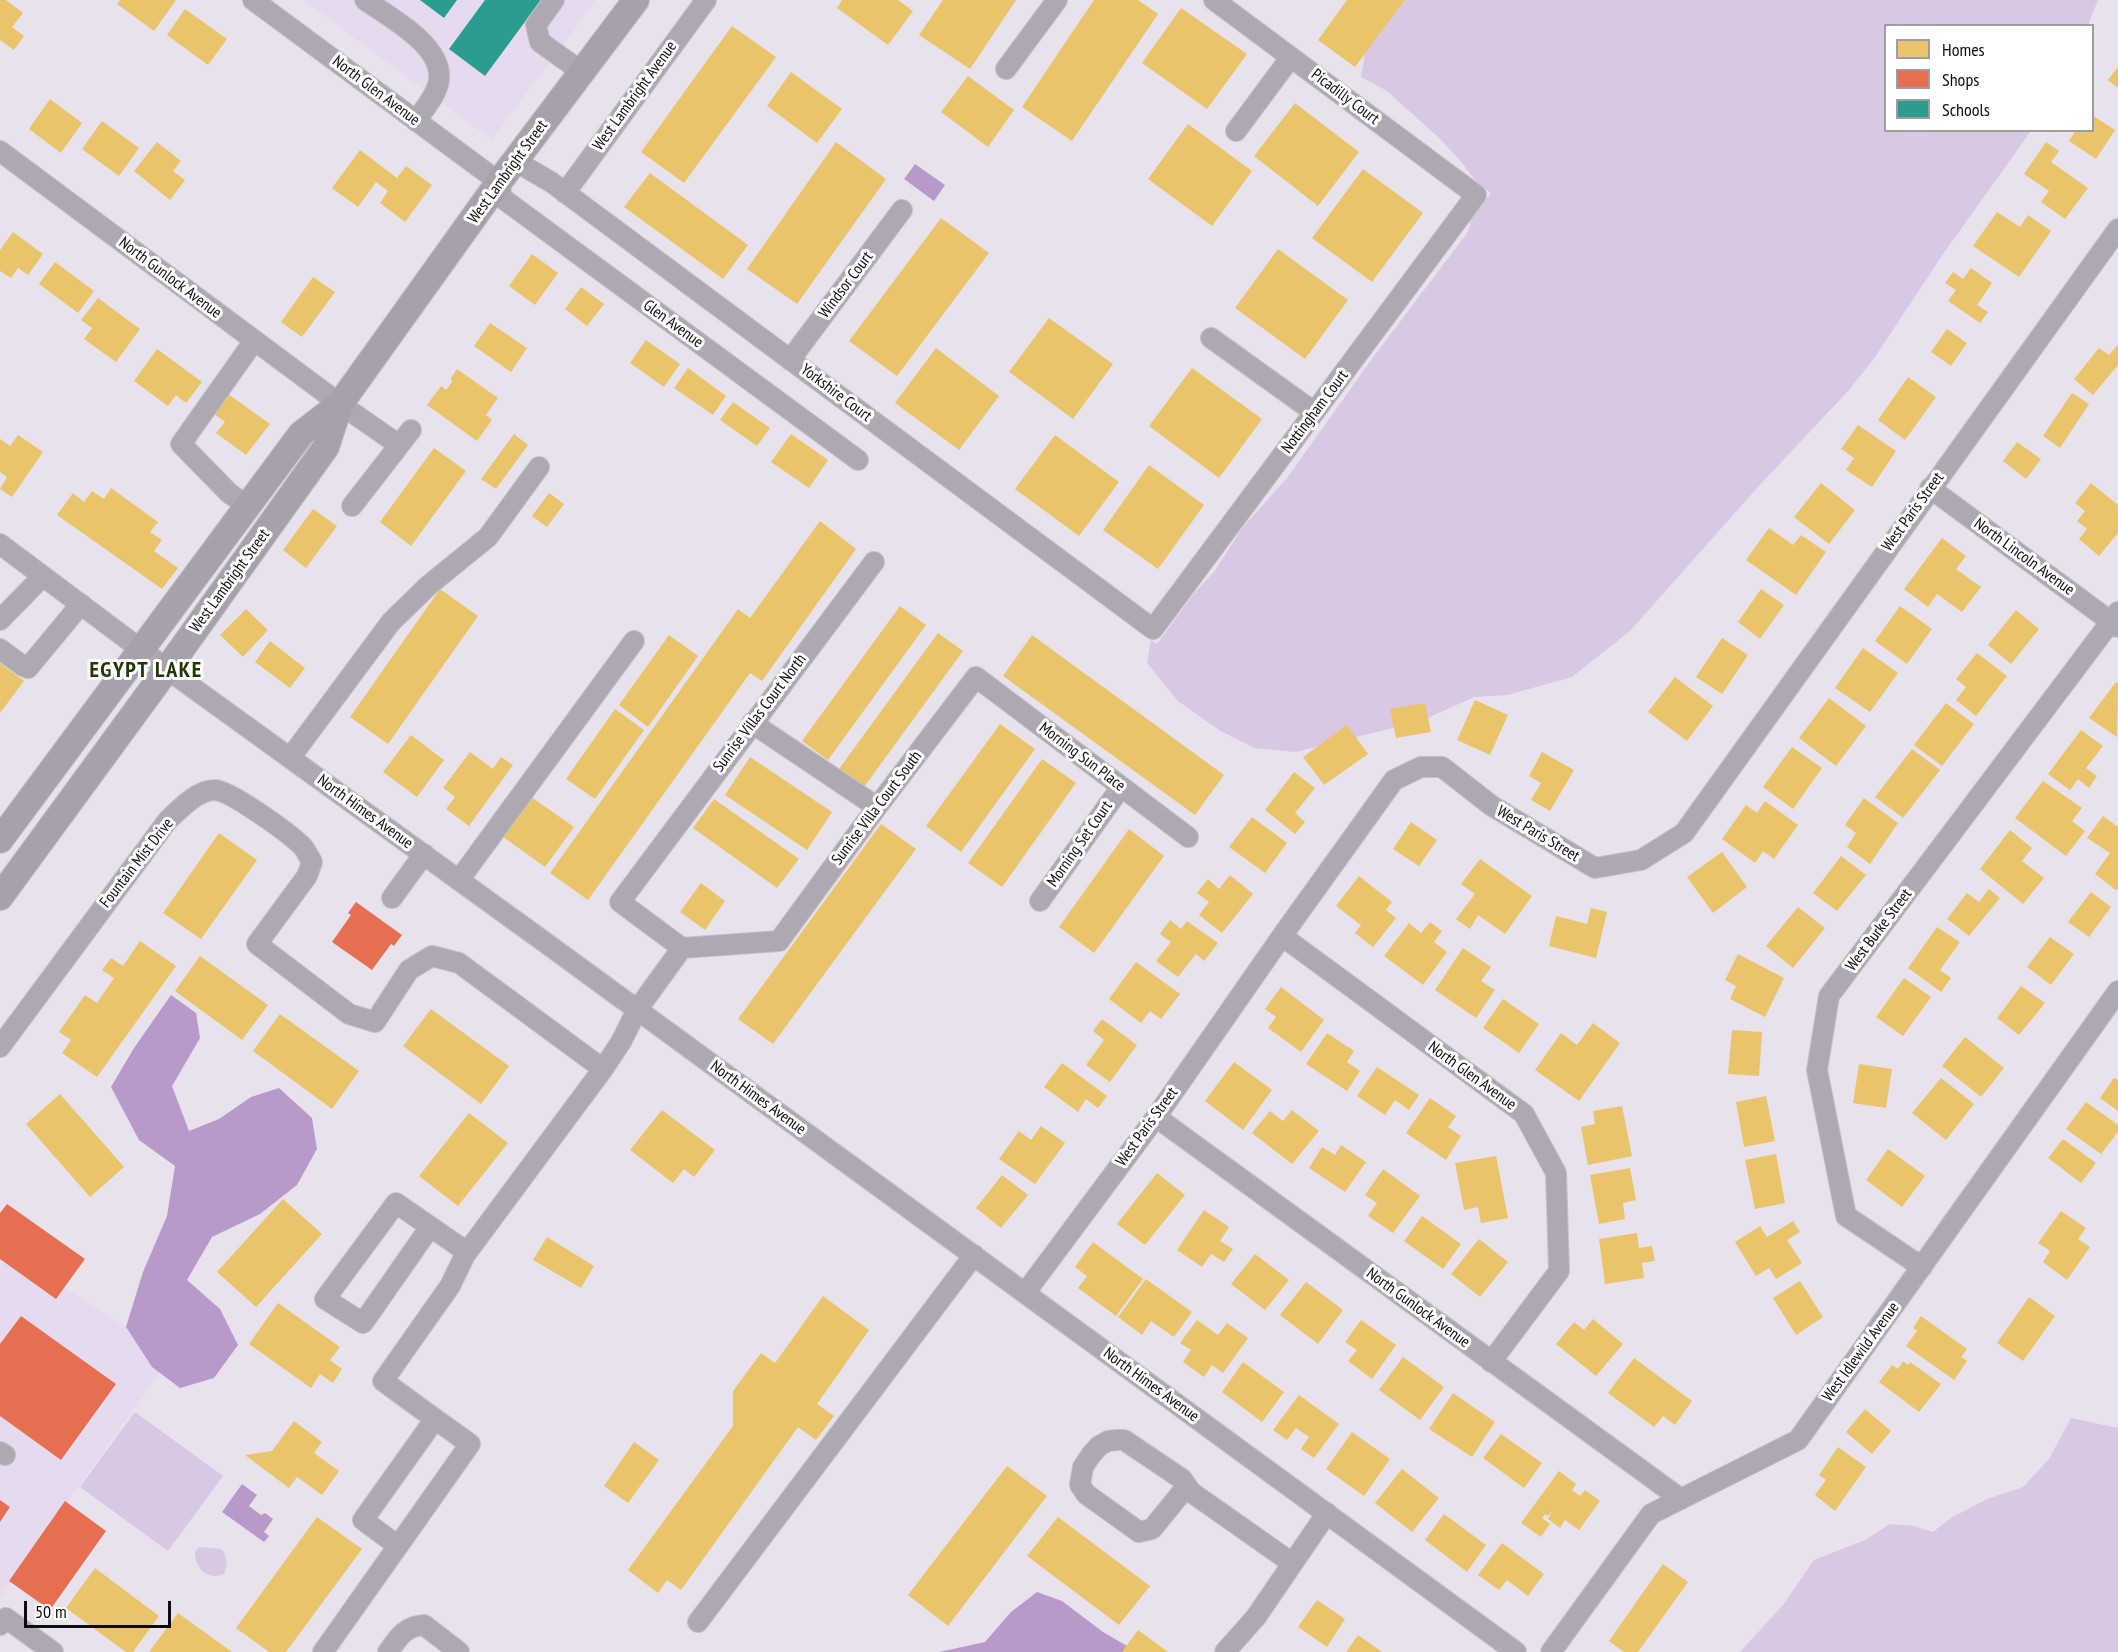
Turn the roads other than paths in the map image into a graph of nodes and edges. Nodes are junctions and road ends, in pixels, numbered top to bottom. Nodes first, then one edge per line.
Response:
1 (253, 0) edge
2 (365, 0) edge
3 (554, 0) edge
4 (636, 0) edge
5 (706, 0) edge
6 (1057, 0) edge
7 (1214, 0) edge
8 (1291, 57) junction
9 (1006, 69) dead end
10 (582, 72) junction
11 (416, 121) junction
12 (1236, 131) dead end
13 (0, 151) edge
14 (515, 161) junction
15 (499, 182) junction
16 (565, 193) junction
17 (1476, 195) joint
18 (902, 210) dead end
19 (2118, 229) edge
20 (1210, 338) dead end
21 (254, 341) junction
22 (790, 360) junction
23 (340, 404) junction
24 (1314, 412) junction
25 (411, 429) dead end
26 (399, 446) junction
27 (858, 460) dead end
28 (539, 467) dead end
29 (1930, 488) junction
30 (247, 506) junction
31 (352, 506) dead end
32 (0, 544) edge
33 (874, 562) dead end
34 (43, 576) junction
35 (81, 604) junction
36 (0, 620) edge
37 (2116, 620) edge
38 (1153, 629) joint
39 (634, 641) dead end
40 (0, 649) edge
41 (141, 649) junction
42 (167, 669) junction
43 (976, 677) joint
44 (752, 723) junction
45 (290, 758) junction
46 (1121, 787) junction
47 (877, 807) junction
48 (1188, 837) dead end
49 (0, 840) edge
50 (424, 854) junction
51 (459, 880) junction
52 (0, 897) edge
53 (392, 898) dead end
54 (1040, 901) dead end
55 (1282, 936) junction
56 (682, 948) junction
57 (2118, 991) edge
58 (638, 1010) junction
59 (0, 1047) edge
60 (603, 1069) junction
61 (1156, 1117) junction
62 (430, 1227) junction
63 (467, 1252) junction
64 (974, 1255) junction
65 (1922, 1267) junction
66 (1025, 1293) junction
67 (1491, 1362) junction
68 (435, 1419) junction
69 (1187, 1486) junction
70 (1681, 1499) junction
71 (1327, 1513) junction
72 (398, 1546) junction
73 (1292, 1563) junction
74 (698, 1622) dead end
75 (0, 1625) edge
76 (53, 1652) edge
77 (322, 1652) edge
78 (388, 1652) edge
79 (459, 1652) edge
80 (1225, 1652) edge
81 (1516, 1652) edge
82 (1551, 1652) edge

1 - 11 street, North Glen Avenue
2 - 11 street
3 - 10 street
4 - 10 main road, West Lambright Street
5 - 16 street, West Lambright Avenue
6 - 9 street
7 - 8 street, Picadilly Court
8 - 12 street
8 - 17 street, Picadilly Court
10 - 14 main road, West Lambright Street
11 - 15 street, North Glen Avenue
13 - 21 street, North Gunlock Avenue
14 - 15 main road, West Lambright Street
14 - 16 street, Yorkshire Court
15 - 23 main road, West Lambright Street
15 - 27 street, Glen Avenue
16 - 22 street, Yorkshire Court
17 - 24 street, Nottingham Court
18 - 22 street, Windsor Court
19 - 29 street, West Paris Street
20 - 24 street
21 - 23 street, North Gunlock Avenue
21 - 30 street
22 - 38 street, Yorkshire Court
23 - 26 street, North Gunlock Avenue
23 - 30 main road, West Lambright Street
23 - 42 main road, West Lambright Street
24 - 38 street, Nottingham Court
25 - 26 street
26 - 31 street
28 - 45 street
29 - 37 street, North Lincoln Avenue
29 - 55 street, West Paris Street
30 - 41 main road, West Lambright Street
32 - 34 street, North Himes Avenue
33 - 44 street, Sunrise Villas Court North
34 - 35 street, North Himes Avenue
34 - 36 street
35 - 40 street
35 - 41 street, North Himes Avenue
37 - 65 street, West Burke Street
39 - 51 street
41 - 42 street, North Himes Avenue
41 - 49 main road, West Lambright Street
42 - 45 street, North Himes Avenue
42 - 52 main road, West Lambright Street
43 - 46 street, Morning Sun Place
43 - 47 street, Sunrise Villa Court South
44 - 47 street
44 - 56 street, Sunrise Villas Court North
45 - 50 street, North Himes Avenue
46 - 48 street, Morning Sun Place
46 - 54 street, Morning Set Court
47 - 56 street, Sunrise Villa Court South
50 - 51 street, North Himes Avenue
50 - 53 street
51 - 58 street, North Himes Avenue
55 - 61 street, West Paris Street
55 - 67 street, North Glen Avenue
56 - 58 street
57 - 65 street, West Idlewild Avenue
58 - 60 street
58 - 64 street, North Himes Avenue
59 - 60 street, Fountain Mist Drive
60 - 63 street
61 - 66 street, West Paris Street
61 - 67 street, North Gunlock Avenue
62 - 62 street
62 - 63 street
63 - 68 street
64 - 66 street, North Himes Avenue
64 - 74 street
65 - 70 street, West Idlewild Avenue
66 - 71 street, North Himes Avenue
67 - 70 street, North Gunlock Avenue
68 - 72 street
68 - 72 street
69 - 69 street
69 - 73 street
70 - 82 street, West Idlewild Avenue
71 - 73 street
71 - 81 street, North Himes Avenue
72 - 77 street
73 - 80 street
75 - 76 street
78 - 79 street

